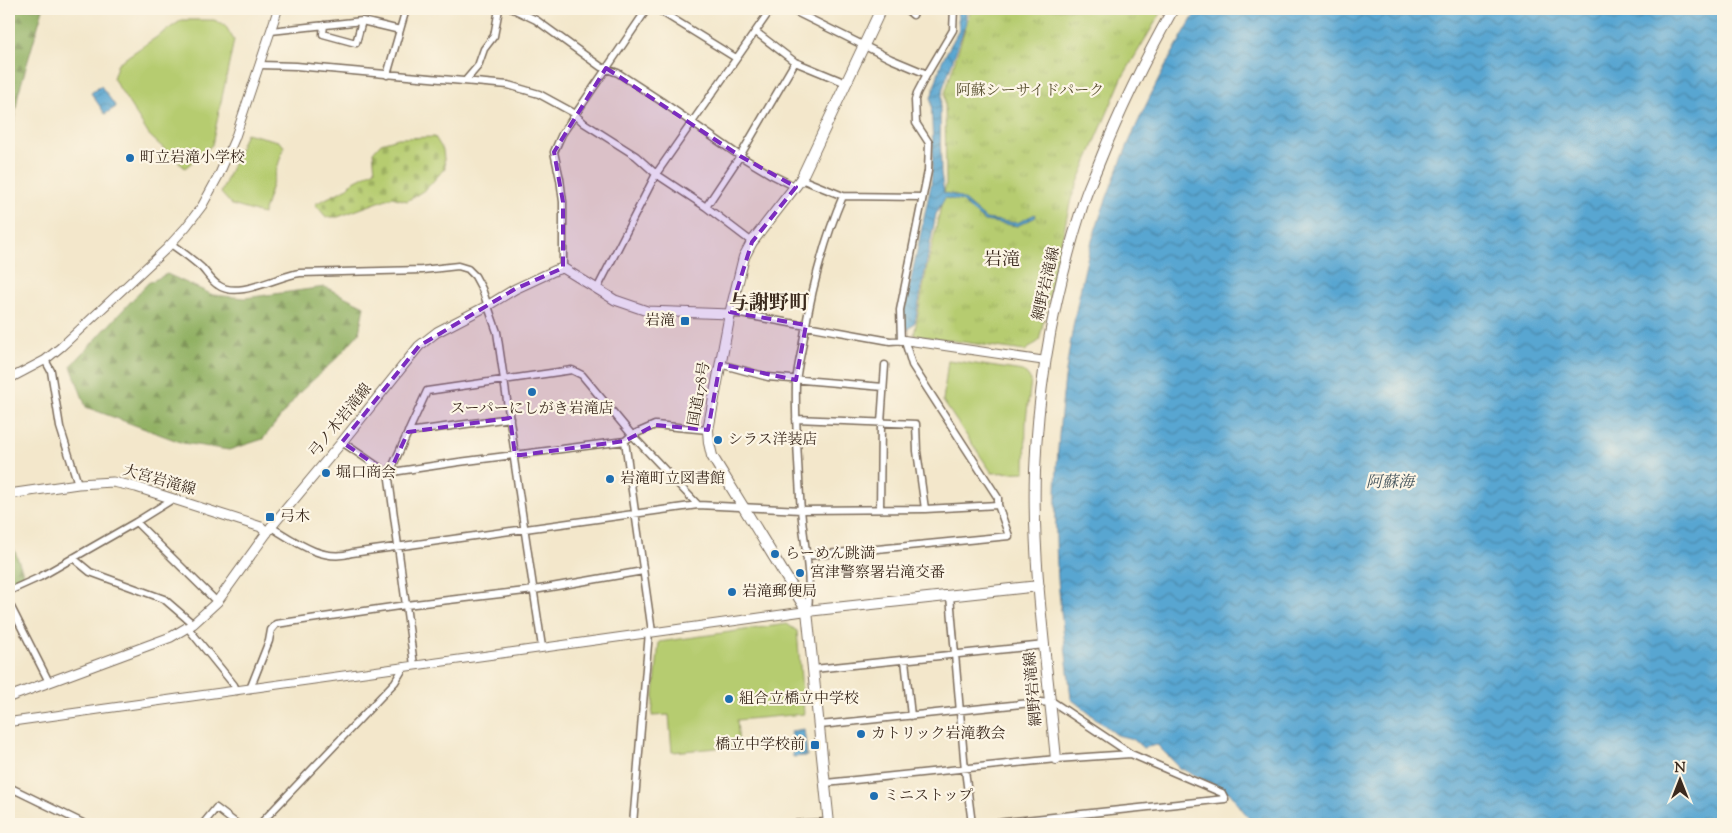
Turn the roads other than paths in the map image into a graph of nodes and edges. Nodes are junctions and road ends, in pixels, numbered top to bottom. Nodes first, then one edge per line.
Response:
1 (278, 9) edge
2 (406, 9) edge
3 (500, 9) edge
4 (513, 9) edge
5 (533, 9) edge
6 (647, 9) edge
7 (657, 9) edge
8 (771, 9) edge
9 (790, 9) edge
10 (881, 9) edge
11 (906, 9) edge
12 (916, 9) edge
13 (954, 9) edge
14 (1173, 9) edge
15 (528, 14) junction
16 (362, 21) junction
17 (324, 25) junction
18 (400, 30) junction
19 (270, 31) junction
20 (756, 32) junction
21 (864, 45) junction
22 (736, 58) junction
23 (795, 62) junction
24 (260, 65) junction
25 (606, 68) junction
26 (927, 74) junction
27 (387, 75) junction
28 (466, 80) junction
29 (846, 84) junction
30 (574, 115) junction
31 (692, 123) junction
32 (740, 156) junction
33 (656, 174) junction
34 (798, 183) junction
35 (842, 196) junction
36 (922, 197) junction
37 (706, 207) junction
38 (752, 242) junction
39 (171, 244) junction
40 (563, 268) junction
41 (597, 289) junction
42 (487, 306) junction
43 (730, 314) junction
44 (806, 325) junction
45 (904, 341) junction
46 (45, 360) junction
47 (1046, 361) junction
48 (720, 364) junction
49 (885, 365) dead end
50 (9, 379) edge
51 (504, 380) junction
52 (796, 380) junction
53 (883, 387) junction
54 (510, 418) junction
55 (796, 419) junction
56 (881, 423) junction
57 (708, 430) junction
58 (408, 432) junction
59 (632, 435) junction
60 (625, 441) junction
61 (342, 442) junction
62 (515, 455) junction
63 (389, 474) junction
64 (78, 484) junction
65 (9, 494) edge
66 (173, 499) junction
67 (698, 505) junction
68 (998, 505) junction
69 (743, 508) junction
70 (880, 509) junction
71 (925, 509) junction
72 (801, 510) junction
73 (635, 513) junction
74 (136, 522) junction
75 (525, 529) junction
76 (269, 530) junction
77 (398, 547) junction
78 (806, 556) junction
79 (72, 558) junction
80 (643, 571) junction
81 (1039, 586) junction
82 (534, 590) junction
83 (9, 591) edge
84 (950, 596) junction
85 (217, 602) junction
86 (9, 603) edge
87 (406, 605) junction
88 (808, 611) junction
89 (190, 626) junction
90 (650, 632) junction
91 (1045, 645) junction
92 (542, 647) junction
93 (955, 654) junction
94 (904, 660) junction
95 (414, 665) junction
96 (404, 667) junction
97 (814, 669) junction
98 (49, 682) junction
99 (250, 689) junction
100 (237, 691) junction
101 (9, 697) edge
102 (1051, 701) junction
103 (960, 711) junction
104 (911, 716) junction
105 (9, 722) edge
106 (820, 725) junction
107 (1131, 754) junction
108 (1056, 759) junction
109 (965, 770) junction
110 (826, 783) junction
111 (9, 787) edge
112 (829, 823) edge
113 (85, 824) edge
114 (203, 824) edge
115 (237, 824) edge
116 (260, 824) edge
117 (633, 824) edge
118 (789, 824) edge
119 (972, 824) edge
120 (986, 824) edge

1 - 19 street
2 - 18 street
3 - 28 street
4 - 15 street
5 - 15 street
6 - 25 street
7 - 22 street
8 - 20 street
9 - 21 street
10 - 21 main road, 国道178号
11 - 12 street
13 - 26 street
14 - 47 main road, 網野岩滝線
15 - 25 street
16 - 17 street
16 - 17 street
16 - 18 street
17 - 19 street
18 - 27 street
19 - 24 street
20 - 22 street
20 - 23 street
21 - 26 street
21 - 29 main road, 国道178号
22 - 31 street
23 - 29 street
23 - 32 street
24 - 27 street
24 - 39 street
25 - 30 street
25 - 31 street
26 - 36 street
27 - 28 street
28 - 30 street
29 - 34 main road, 国道178号
30 - 33 street
30 - 40 street
31 - 32 street
31 - 33 street
32 - 34 street
32 - 37 street
33 - 37 street
33 - 41 street
34 - 35 street
34 - 38 main road, 国道178号
35 - 36 street
35 - 44 street
36 - 45 street
37 - 38 street
38 - 43 main road, 国道178号
39 - 42 street
39 - 46 street
40 - 41 main road
40 - 42 main road, 弓ノ木岩滝線
41 - 43 main road
42 - 51 street
42 - 61 main road, 弓ノ木岩滝線
43 - 44 street
43 - 48 main road, 国道178号
44 - 45 street
44 - 52 street
45 - 47 street
45 - 68 street
46 - 50 street
46 - 64 street
47 - 81 main road, 網野岩滝線
48 - 52 street
48 - 57 main road, 国道178号
49 - 53 street
51 - 54 street
51 - 58 street
51 - 59 street
52 - 53 street
52 - 55 street
53 - 56 street
54 - 58 street
54 - 62 street
55 - 56 street
55 - 72 street
56 - 70 street
56 - 71 street
57 - 59 street
57 - 69 main road, 国道178号
58 - 63 street
59 - 60 street
59 - 67 street
60 - 62 street
60 - 73 street
61 - 63 street
61 - 76 main road, 弓ノ木岩滝線
62 - 63 street
62 - 75 street
63 - 77 street
64 - 65 main road, 大宮岩滝線
64 - 66 main road, 大宮岩滝線
66 - 74 street
66 - 76 main road, 大宮岩滝線
67 - 69 street
67 - 73 street
68 - 71 street
68 - 78 street
69 - 72 street
69 - 88 main road, 国道178号
70 - 71 street
70 - 72 street
72 - 78 street
73 - 75 street
73 - 80 street
74 - 79 street
74 - 85 street
75 - 77 street
75 - 82 street
76 - 77 street
76 - 85 main road, 弓ノ木岩滝線
77 - 87 street
78 - 88 street
79 - 83 street
79 - 89 street
80 - 82 street
80 - 90 street
81 - 84 main road
81 - 91 main road, 網野岩滝線
82 - 87 street
82 - 92 street
84 - 88 main road
84 - 93 street
85 - 89 main road, 弓ノ木岩滝線
86 - 98 street
87 - 95 street
87 - 99 street
88 - 90 street
88 - 97 main road, 国道178号
89 - 98 main road, 弓ノ木岩滝線
89 - 100 street
90 - 92 street
90 - 117 street
91 - 93 street
91 - 102 main road, 網野岩滝線
92 - 95 street
93 - 94 street
93 - 103 street
94 - 97 street
94 - 104 street
95 - 96 street
96 - 99 street
96 - 116 street
97 - 106 main road, 国道178号
98 - 101 main road, 弓ノ木岩滝線
99 - 100 street
100 - 105 street
102 - 103 street
102 - 107 street
102 - 108 main road, 網野岩滝線
103 - 104 street
103 - 109 street
104 - 106 street
106 - 110 main road, 国道178号
107 - 108 street
107 - 120 street
108 - 109 street
109 - 110 street
109 - 119 street
110 - 112 main road, 国道178号
111 - 113 street
112 - 118 street
114 - 115 street

